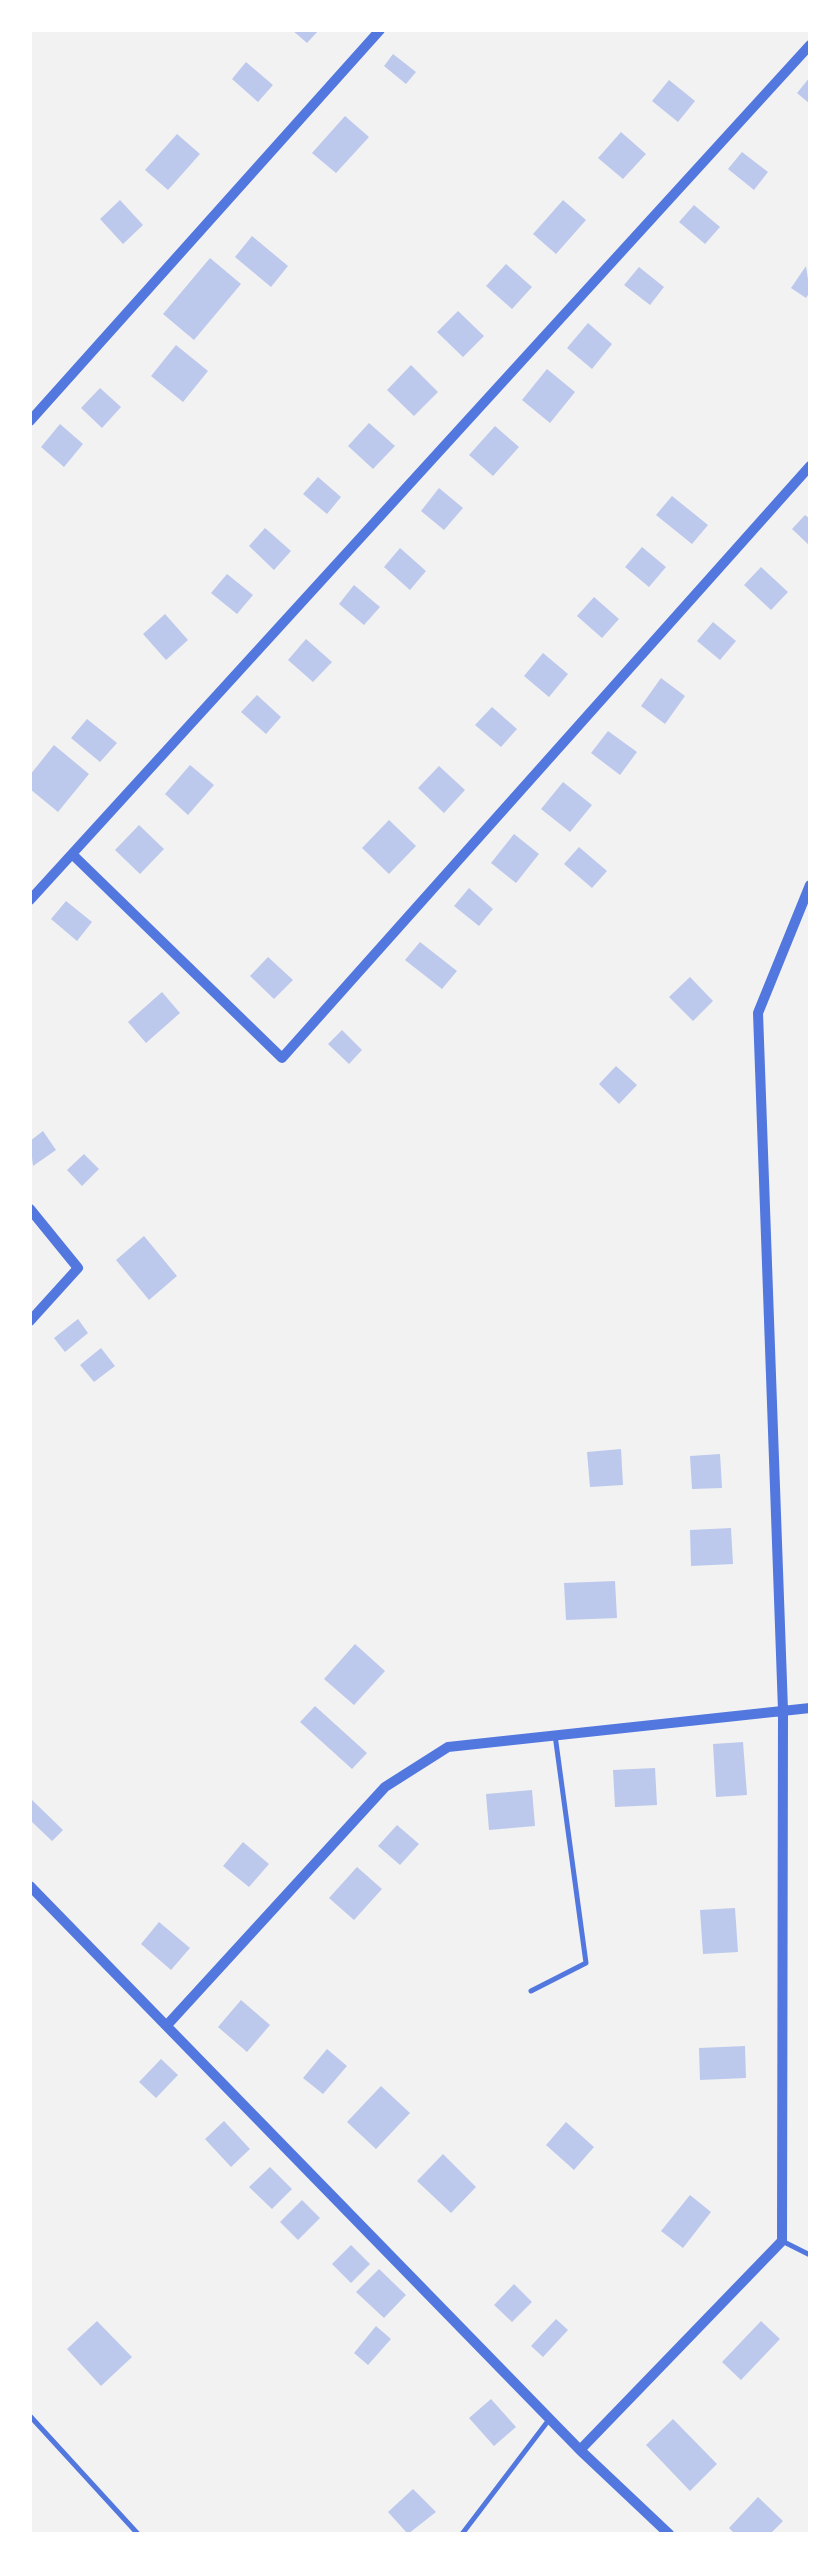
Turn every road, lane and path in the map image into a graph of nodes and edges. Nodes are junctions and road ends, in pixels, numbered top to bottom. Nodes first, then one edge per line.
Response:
1 (380, 30) edge
2 (810, 45) edge
3 (30, 421) edge
4 (810, 466) edge
5 (72, 854) junction
6 (810, 885) edge
7 (30, 900) edge
8 (30, 1209) edge
9 (30, 1321) edge
10 (810, 1708) edge
11 (783, 1710) junction
12 (555, 1732) junction
13 (30, 1886) edge
14 (532, 1991) dead end
15 (168, 2024) junction
16 (782, 2241) junction
17 (810, 2255) edge
18 (30, 2416) edge
19 (550, 2418) junction
20 (580, 2450) junction
21 (138, 2534) edge
22 (462, 2534) edge
23 (669, 2534) edge

1 - 3 street
2 - 5 street
4 - 5 street
5 - 7 street
6 - 11 street
8 - 9 street
10 - 11 street
11 - 12 street
11 - 16 street
12 - 14 lane
12 - 15 street
13 - 15 street
15 - 19 street
16 - 17 lane
16 - 20 street
18 - 21 lane
19 - 20 street
19 - 22 lane
20 - 23 street

